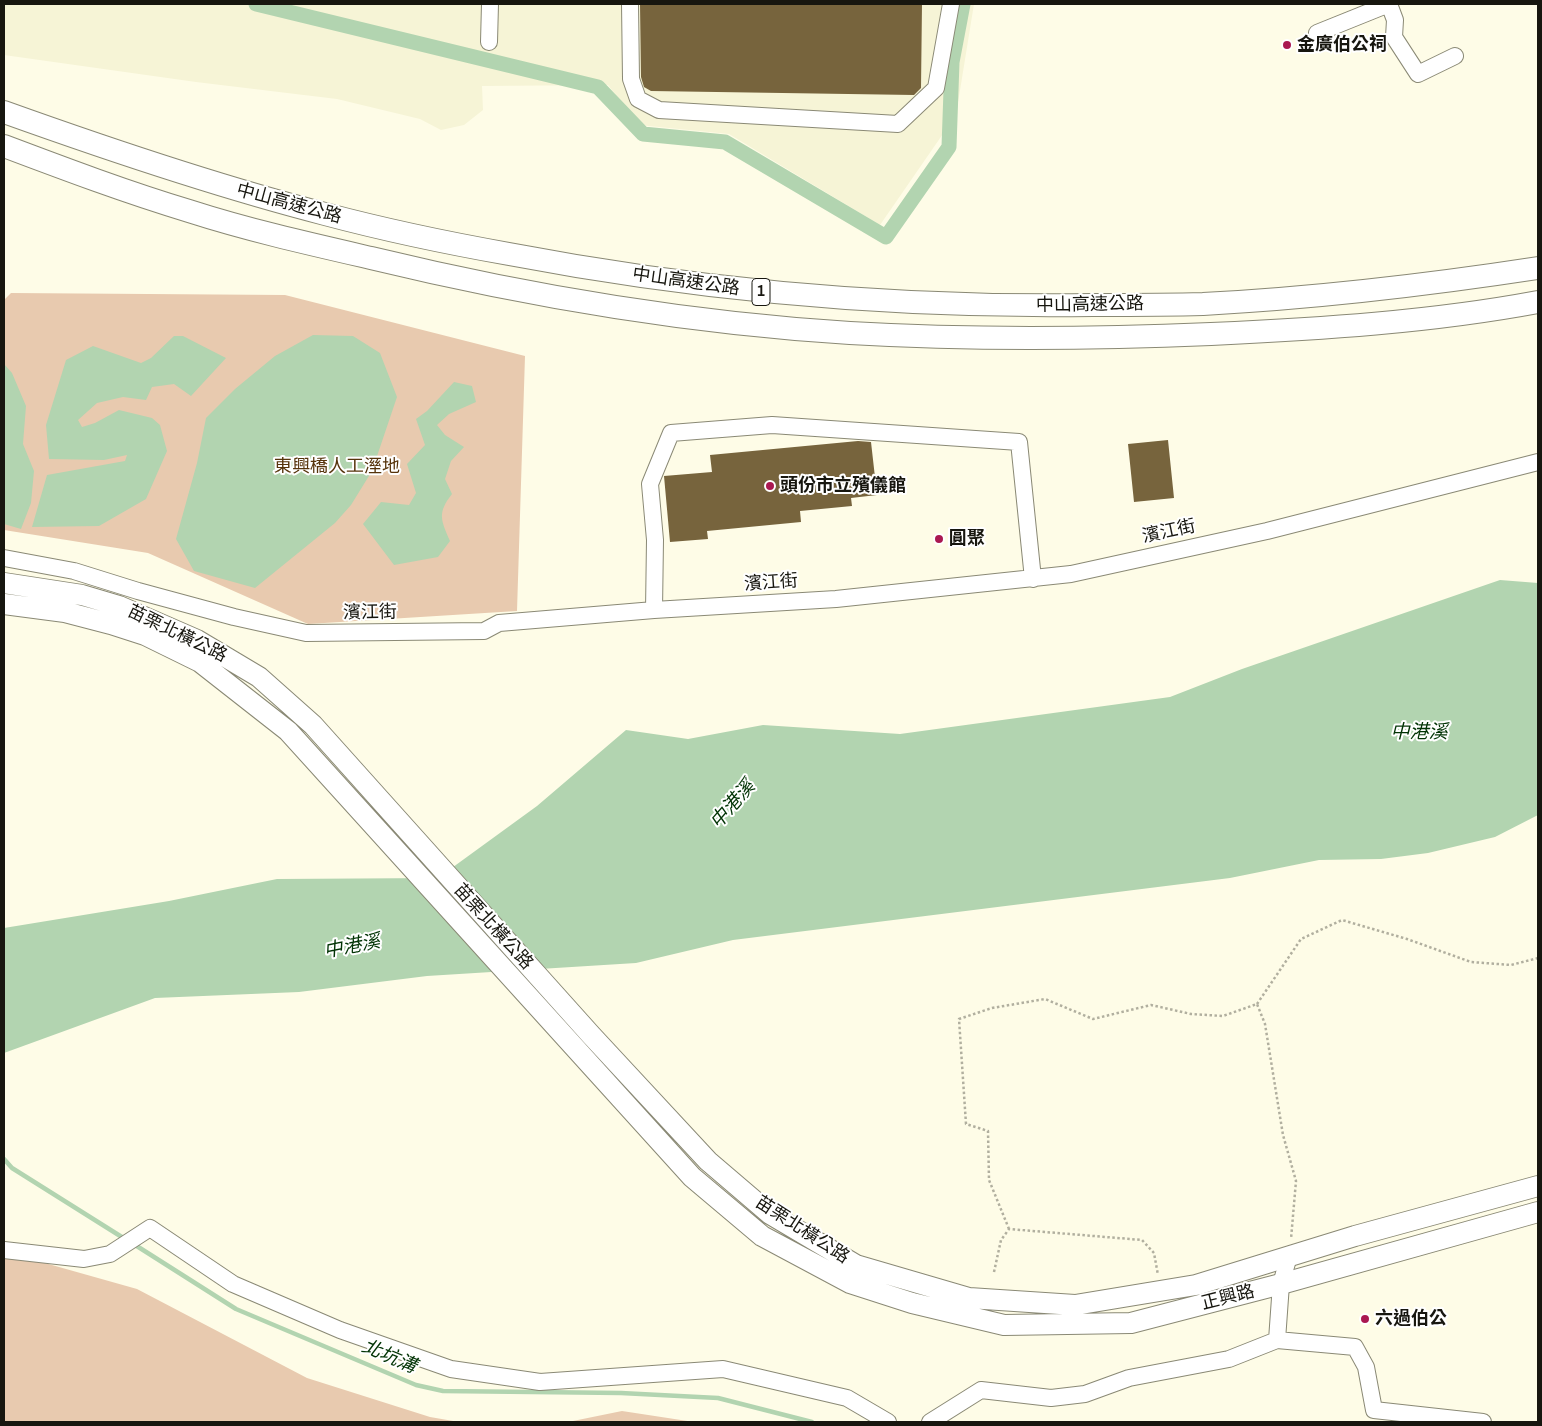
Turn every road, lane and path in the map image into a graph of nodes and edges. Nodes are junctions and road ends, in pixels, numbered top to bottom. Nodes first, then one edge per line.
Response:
1 (490, 4) edge
2 (630, 4) edge
3 (951, 4) edge
4 (1389, 4) edge
5 (1317, 33) dead end
6 (489, 42) dead end
7 (1455, 56) dead end
8 (4, 112) edge
9 (4, 146) edge
10 (1538, 268) edge
11 (1538, 302) edge
12 (1538, 462) edge
13 (4, 558) edge
14 (1033, 579) junction
15 (4, 583) edge
16 (4, 604) edge
17 (654, 610) junction
18 (115, 615) junction
19 (1538, 958) edge
20 (1257, 1004) junction
21 (1538, 1186) edge
22 (1538, 1212) edge
23 (1009, 1229) junction
24 (4, 1250) edge
25 (1289, 1256) junction
26 (994, 1272) dead end
27 (1281, 1284) junction
28 (1161, 1291) junction
29 (969, 1298) joint
30 (912, 1303) joint
31 (1277, 1340) junction
32 (888, 1422) edge
33 (930, 1422) edge
34 (1483, 1422) edge

1 - 6 street
2 - 3 street
4 - 5 street
4 - 7 street
8 - 10 highway, 中山高速公路 / 1
9 - 11 highway, 中山高速公路 / 1
12 - 14 street, 濱江街
13 - 17 street, 濱江街
14 - 17 street, 濱江街
14 - 17 street
15 - 18 main road, 苗栗北橫公路
16 - 18 main road, 苗栗北橫公路
18 - 29 main road, 苗栗北橫公路
18 - 30 main road, 苗栗北橫公路
19 - 20 path
20 - 23 path
20 - 25 path
21 - 25 main road, 正興路
22 - 27 main road, 正興路
23 - 26 path
23 - 28 path
24 - 32 street
25 - 27 street
25 - 28 main road, 正興路
27 - 30 main road, 正興路
27 - 31 street
28 - 29 main road, 正興路
31 - 33 street
31 - 34 street

